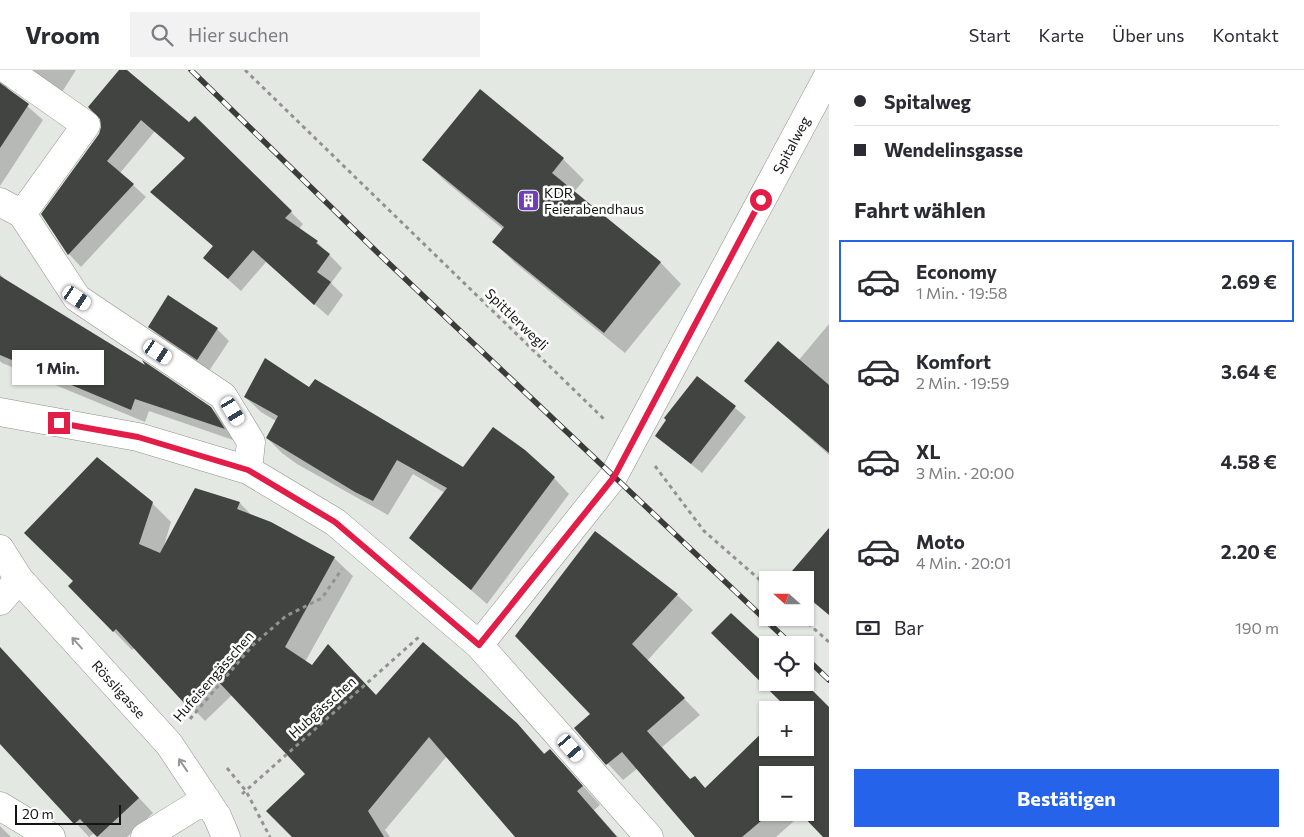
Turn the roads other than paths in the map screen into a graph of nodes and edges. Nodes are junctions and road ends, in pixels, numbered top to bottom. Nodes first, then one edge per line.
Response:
1 (8, 70) edge
2 (829, 74) edge
3 (11, 208) edge
4 (0, 412) edge
5 (248, 470) junction
6 (0, 549) edge
7 (19, 579) junction
8 (0, 601) edge
9 (479, 645) junction
10 (0, 806) edge
11 (216, 818) edge
12 (51, 837) edge
13 (145, 837) edge
14 (649, 837) edge

1 - 3 street
2 - 9 street, Spitalweg
3 - 5 street
4 - 5 street
5 - 9 street
6 - 7 street, Rössligasse
7 - 8 street
11 -> 7 street, Rössligasse
9 - 14 street
10 - 12 street
11 - 13 street

